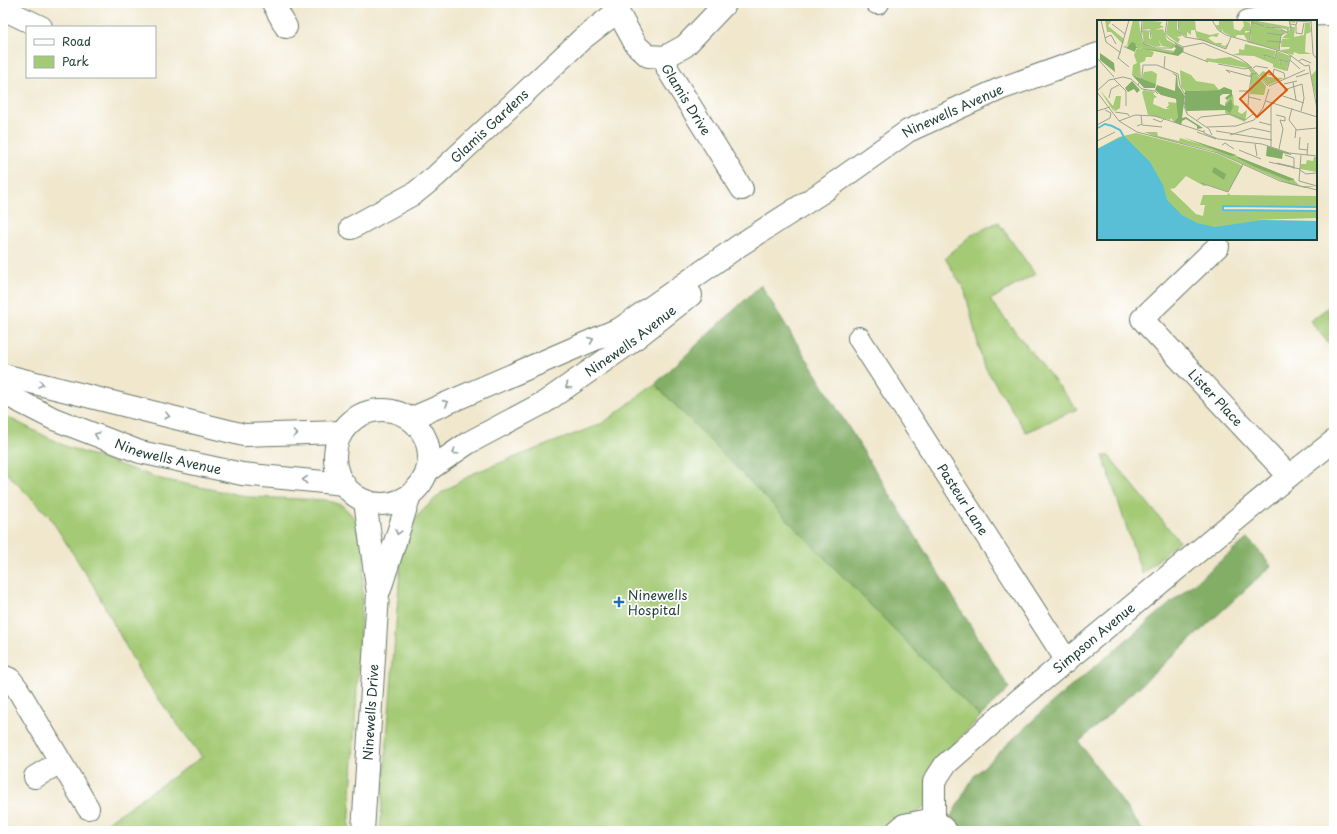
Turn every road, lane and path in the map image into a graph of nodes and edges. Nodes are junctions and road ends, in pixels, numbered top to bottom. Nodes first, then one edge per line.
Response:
1 (273, 3) edge
2 (726, 3) edge
3 (615, 7) edge
4 (3, 9) edge
5 (1334, 14) edge
6 (1252, 20) edge
7 (39, 26) edge
8 (286, 27) dead end
9 (1097, 54) edge
10 (666, 57) junction
11 (742, 189) dead end
12 (821, 193) junction
13 (351, 228) dead end
14 (1218, 246) dead end
15 (859, 338) dead end
16 (3, 375) edge
17 (3, 393) edge
18 (410, 419) junction
19 (342, 432) junction
20 (1334, 441) edge
21 (427, 470) junction
22 (1289, 476) junction
23 (344, 484) junction
24 (410, 495) junction
25 (365, 501) junction
26 (378, 594) junction
27 (1067, 661) junction
28 (3, 676) edge
29 (60, 762) junction
30 (35, 777) dead end
31 (88, 808) dead end
32 (940, 825) edge
33 (363, 831) edge
34 (897, 831) edge

1 - 8 street
2 - 10 street
3 - 10 street, Glamis Drive
3 - 13 street, Glamis Gardens
4 - 7 street
5 - 6 street
9 - 12 street, Ninewells Avenue
10 - 11 street, Glamis Drive
18 -> 12 street, Ninewells Avenue
12 -> 21 street, Ninewells Avenue
14 - 22 street, Lister Place
15 - 27 street, Pasteur Lane
16 -> 19 street
23 -> 17 street, Ninewells Avenue
18 - 19 street, Ninewells Avenue
18 - 21 street, Ninewells Avenue
19 - 23 street, Ninewells Avenue
20 - 22 street, Simpson Avenue
21 - 24 street, Ninewells Avenue
22 - 27 street, Simpson Avenue
23 - 25 street, Ninewells Avenue
24 - 25 street, Ninewells Avenue
24 -> 26 street, Ninewells Drive
25 - 26 street, Ninewells Drive
26 - 33 street, Ninewells Drive
27 - 32 street, Simpson Avenue
28 - 29 street
29 - 30 street
29 - 31 street
32 - 34 street

